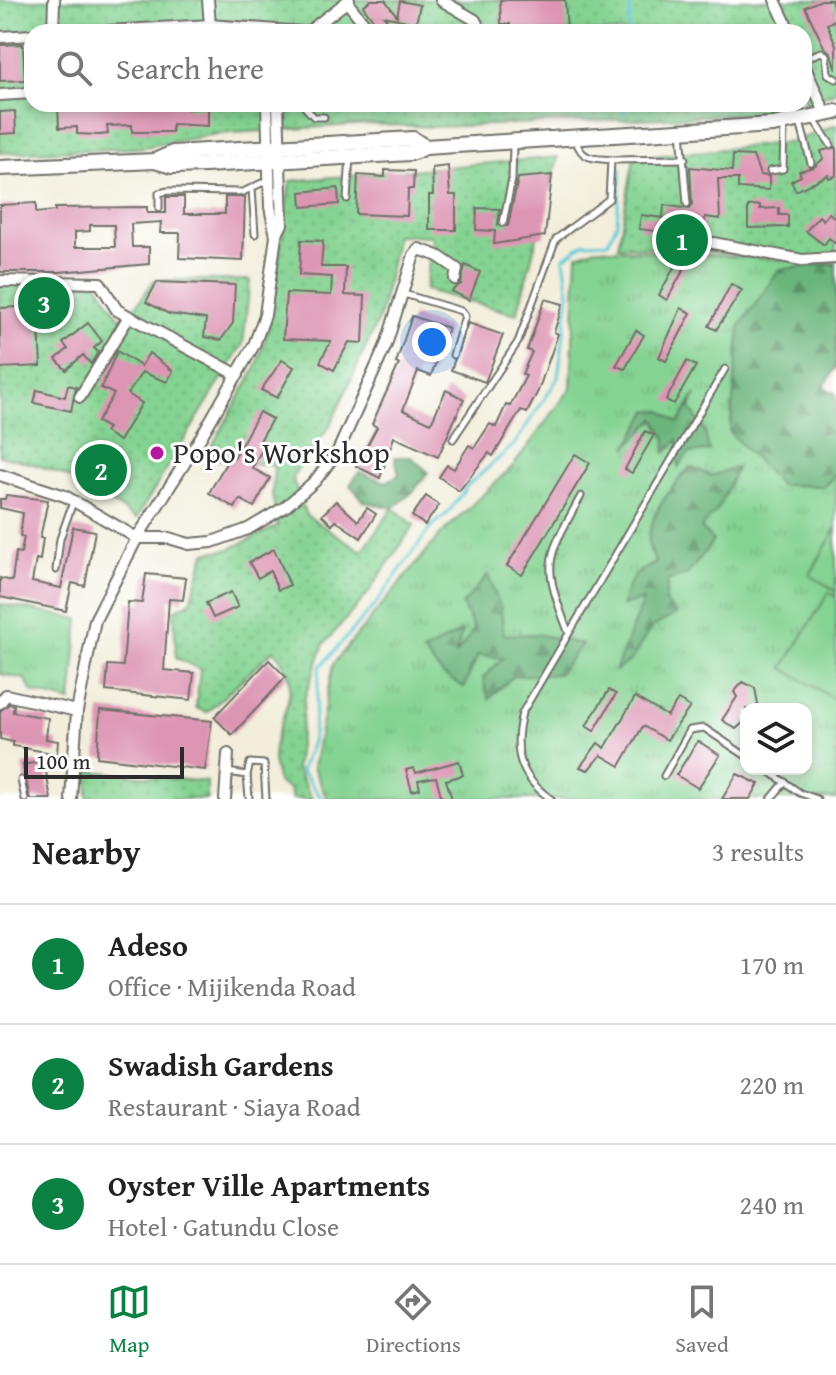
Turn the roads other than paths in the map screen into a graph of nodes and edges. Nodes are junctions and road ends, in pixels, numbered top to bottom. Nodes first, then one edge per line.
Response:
1 (54, 0) edge
2 (208, 0) edge
3 (441, 0) edge
4 (775, 0) edge
5 (348, 1) edge
6 (53, 24) edge
7 (210, 24) edge
8 (317, 24) edge
9 (365, 24) edge
10 (477, 24) edge
11 (786, 24) edge
12 (24, 36) edge
13 (0, 37) edge
14 (812, 57) edge
15 (836, 79) edge
16 (812, 91) edge
17 (24, 94) edge
18 (0, 95) edge
19 (268, 112) edge
20 (278, 112) edge
21 (309, 112) edge
22 (324, 117) dead end
23 (819, 117) edge
24 (785, 124) junction
25 (681, 130) junction
26 (575, 137) junction
27 (513, 140) junction
28 (831, 145) dead end
29 (425, 147) junction
30 (275, 153) junction
31 (350, 156) junction
32 (685, 159) junction
33 (611, 160) junction
34 (811, 163) dead end
35 (0, 168) edge
36 (770, 171) dead end
37 (269, 180) junction
38 (252, 189) junction
39 (347, 199) dead end
40 (687, 204) dead end
41 (159, 208) dead end
42 (503, 223) dead end
43 (255, 234) dead end
44 (276, 236) junction
45 (713, 243) dead end
46 (836, 258) edge
47 (455, 279) dead end
48 (0, 281) edge
49 (404, 294) junction
50 (128, 318) junction
51 (453, 355) dead end
52 (725, 369) dead end
53 (238, 375) junction
54 (80, 397) dead end
55 (453, 439) dead end
56 (0, 475) edge
57 (581, 496) dead end
58 (73, 502) junction
59 (137, 538) junction
60 (56, 570) dead end
61 (568, 631) junction
62 (0, 703) edge
63 (77, 711) junction
64 (740, 752) edge
65 (228, 754) dead end
66 (226, 772) junction
67 (247, 775) junction
68 (775, 775) edge
69 (664, 776) dead end
70 (21, 780) dead end
71 (785, 782) junction
72 (249, 798) edge
73 (25, 799) edge
74 (71, 799) edge
75 (225, 799) edge
76 (266, 799) edge
77 (551, 799) edge
78 (771, 799) edge
79 (817, 799) edge

1 - 6 street
2 - 7 street
3 - 10 street
4 - 11 street
5 - 8 street
5 - 9 street
12 - 13 street
14 - 15 lane
16 - 23 street
17 - 18 street
19 - 30 street
20 - 30 street
21 - 22 lane
23 - 24 street
23 - 28 lane
23 - 34 lane
24 - 25 street
24 - 36 lane
25 - 26 street
25 - 32 lane
26 - 27 street
26 - 33 lane
27 - 29 street
27 - 42 lane
29 - 30 street
29 - 31 street
30 - 31 street
30 - 35 street
30 - 37 street
30 - 44 street
31 - 39 lane
32 - 33 lane
32 - 40 lane
33 - 55 lane
37 - 38 lane
37 - 44 street
38 - 41 lane
38 - 43 lane
44 - 53 street
45 - 46 street
47 - 49 street
48 - 50 street
49 - 51 lane
49 - 59 street
50 - 53 street
50 - 54 street
52 - 61 lane
53 - 59 street
56 - 58 street
57 - 61 lane
58 - 59 street
58 - 60 lane
59 - 63 street
61 - 77 lane
62 - 63 street
63 - 74 street
64 - 69 lane
65 - 66 street
66 - 67 lane
66 - 75 street
67 - 72 lane
67 - 76 lane
68 - 71 lane
70 - 73 lane
71 - 78 lane
71 - 79 lane

